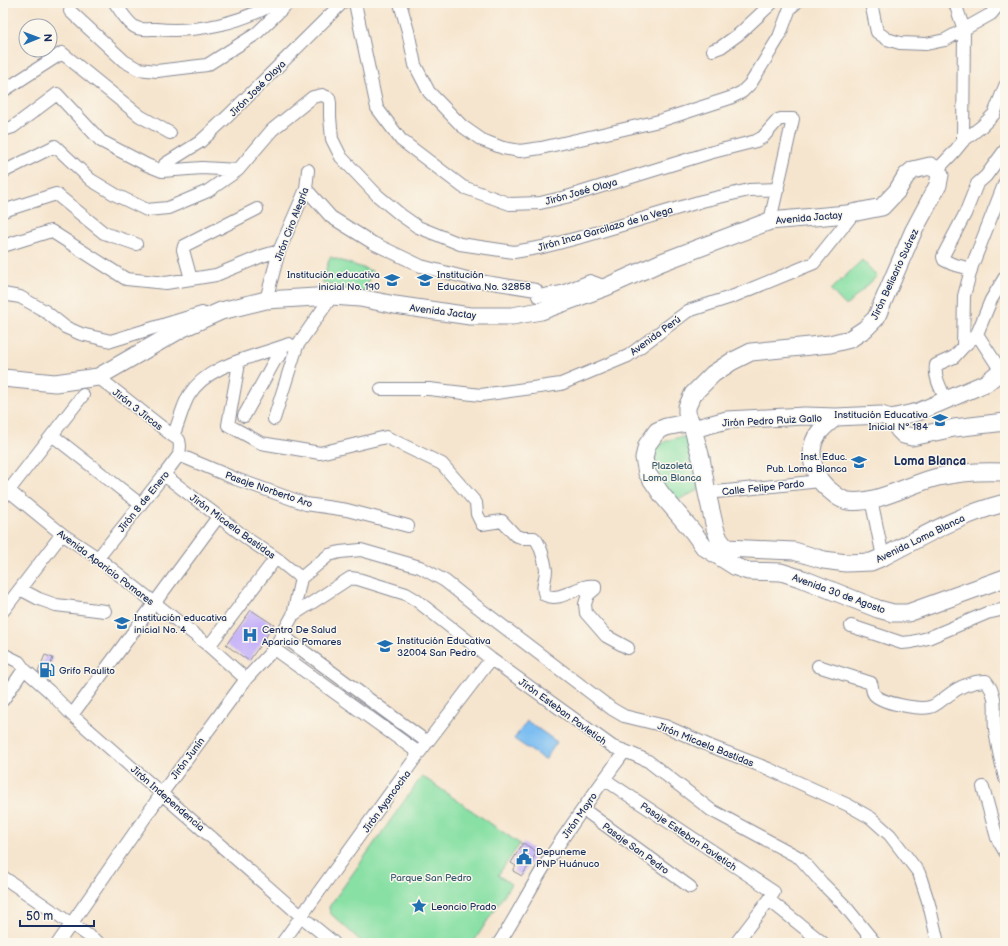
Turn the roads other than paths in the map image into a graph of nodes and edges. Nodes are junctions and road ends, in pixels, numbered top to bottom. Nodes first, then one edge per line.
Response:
1 (115, 3) edge
2 (275, 3) edge
3 (288, 3) edge
4 (342, 3) edge
5 (355, 3) edge
6 (400, 3) edge
7 (772, 3) edge
8 (796, 3) edge
9 (871, 3) edge
10 (955, 3) edge
11 (1000, 3) edge
12 (70, 11) dead end
13 (964, 30) junction
14 (713, 50) dead end
15 (1005, 86) edge
16 (3, 91) edge
17 (3, 130) edge
18 (170, 133) dead end
19 (963, 141) junction
20 (1005, 150) edge
21 (165, 164) dead end
22 (238, 170) junction
23 (308, 170) dead end
24 (937, 170) junction
25 (3, 172) edge
26 (1005, 182) edge
27 (778, 189) junction
28 (306, 190) junction
29 (257, 209) dead end
30 (3, 211) edge
31 (854, 213) junction
32 (770, 221) junction
33 (136, 244) dead end
34 (3, 246) edge
35 (279, 251) junction
36 (971, 269) junction
37 (1005, 277) edge
38 (191, 279) junction
39 (606, 287) junction
40 (3, 294) edge
41 (332, 296) junction
42 (266, 300) junction
43 (221, 311) junction
44 (977, 334) junction
45 (963, 347) junction
46 (1003, 368) edge
47 (238, 369) dead end
48 (98, 377) junction
49 (3, 378) edge
50 (381, 389) dead end
51 (83, 395) dead end
52 (946, 400) junction
53 (244, 416) dead end
54 (836, 417) junction
55 (890, 418) junction
56 (274, 419) dead end
57 (1005, 422) edge
58 (692, 426) junction
59 (52, 435) junction
60 (176, 438) junction
61 (179, 455) junction
62 (1005, 472) edge
63 (164, 475) junction
64 (820, 481) junction
65 (5, 491) edge
66 (707, 493) junction
67 (871, 499) junction
68 (1005, 503) edge
69 (140, 504) junction
70 (218, 517) junction
71 (408, 526) dead end
72 (62, 534) junction
73 (883, 557) junction
74 (98, 558) junction
75 (276, 558) junction
76 (301, 578) junction
77 (1005, 578) edge
78 (20, 589) junction
79 (154, 603) junction
80 (1005, 609) edge
81 (3, 611) edge
82 (105, 611) dead end
83 (293, 615) junction
84 (851, 626) dead end
85 (283, 636) junction
86 (209, 646) junction
87 (274, 648) junction
88 (628, 648) dead end
89 (3, 654) edge
90 (491, 659) junction
91 (818, 666) dead end
92 (24, 669) junction
93 (246, 679) junction
94 (3, 700) edge
95 (72, 714) junction
96 (427, 742) junction
97 (625, 751) junction
98 (419, 753) junction
99 (1005, 778) edge
100 (604, 779) junction
101 (983, 787) dead end
102 (162, 792) junction
103 (583, 809) junction
104 (1005, 852) edge
105 (3, 878) edge
106 (690, 887) dead end
107 (772, 896) junction
108 (301, 916) junction
109 (71, 924) junction
110 (58, 943) edge
111 (99, 943) edge
112 (282, 943) edge
113 (334, 943) edge
114 (499, 943) edge
115 (736, 943) edge
116 (823, 943) edge
117 (875, 943) edge
118 (938, 943) edge

1 - 2 street
3 - 12 street
4 - 21 street, Jirón José Olaya
5 - 27 street, Jirón José Olaya
6 - 8 street
7 - 14 street
9 - 13 street
10 - 13 street
11 - 13 street
13 - 19 street
15 - 19 street
16 - 18 street
17 - 22 street
19 - 24 street
20 - 36 street
22 - 25 street, Jirón Inca Garcilazo de la Vega
22 - 27 street, Jirón Inca Garcilazo de la Vega
23 - 28 street, Jirón Ciro Alegría
24 - 31 street, Avenida Jactay
24 - 58 street, Jirón Belisario Suárez
26 - 36 street
27 - 32 street
28 - 35 street, Jirón Ciro Alegría
28 - 39 street
29 - 38 street
30 - 33 street
31 - 32 street, Avenida Jactay
31 - 50 street, Avenida Perú
32 - 39 street, Avenida Jactay
34 - 38 street
35 - 38 street
35 - 42 street, Jirón Ciro Alegría
36 - 45 street
37 - 44 street
39 - 41 street, Avenida Jactay
40 - 43 street
41 - 42 street, Avenida Jactay
41 - 56 street
42 - 43 street, Avenida Jactay
43 - 48 street, Avenida Jactay
44 - 45 street
44 - 46 street
45 - 52 street
46 - 52 street, Jirón Pedro Ruiz Gallo
47 - 88 street
48 - 49 street, Avenida Jactay
48 - 60 street, Jirón 3 Jircas
51 - 59 street
52 - 55 street, Jirón Pedro Ruiz Gallo
53 - 60 street
54 - 55 street, Jirón Pedro Ruiz Gallo
54 - 58 street, Jirón Pedro Ruiz Gallo
54 - 64 street
55 - 57 street
58 - 66 street, Avenida Loma Blanca
58 - 77 street, Avenida 30 de Agosto
59 - 65 street
59 - 69 street
60 - 61 street
61 - 63 street, Jirón 8 de Enero
61 - 71 street, Pasaje Norberto Aro
62 - 67 street
63 - 69 street, Jirón 8 de Enero
63 - 70 street, Jirón Micaela Bastidas
64 - 66 street, Calle Felipe Pardo
64 - 67 street
65 - 72 street, Avenida Aparicio Pomares
66 - 73 street, Avenida Loma Blanca
67 - 73 street
68 - 73 street, Avenida Loma Blanca
69 - 74 street, Jirón 8 de Enero
70 - 75 street, Jirón Micaela Bastidas
70 - 79 street
72 - 74 street, Avenida Aparicio Pomares
72 - 78 street
74 - 79 street, Avenida Aparicio Pomares
75 - 76 street, Jirón Micaela Bastidas
75 - 86 street
76 - 83 street
76 - 118 street, Jirón Micaela Bastidas
78 - 81 street
78 - 82 street
79 - 86 street, Avenida Aparicio Pomares
79 - 95 street
80 - 84 street
83 - 85 street, Jirón Junín
83 - 90 street, Jirón Esteban Pavletich
85 - 87 street, Jirón Junín
85 - 96 street
86 - 93 street, Avenida Aparicio Pomares
87 - 93 street, Jirón Junín
87 - 98 street
89 - 92 street, Jirón Independencia
90 - 96 street, Jirón Ayancocha
90 - 97 street, Jirón Esteban Pavletich
91 - 99 street
92 - 94 street
92 - 95 street, Jirón Independencia
93 - 102 street, Jirón Junín
95 - 102 street, Jirón Independencia
96 - 98 street, Jirón Ayancocha
97 - 100 street, Jirón Mayro
97 - 117 street, Jirón Esteban Pavletich
98 - 108 street, Jirón Ayancocha
100 - 103 street, Jirón Mayro
100 - 107 street, Pasaje Esteban Pavletich
101 - 104 street
102 - 108 street, Jirón Independencia
102 - 109 street, Jirón Junín
103 - 106 street, Pasaje San Pedro
103 - 114 street, Jirón Mayro
105 - 109 street
107 - 115 street
107 - 116 street, Pasaje Esteban Pavletich
108 - 112 street, Jirón Ayancocha
108 - 113 street, Jirón Independencia
109 - 110 street, Jirón Junín
109 - 111 street

